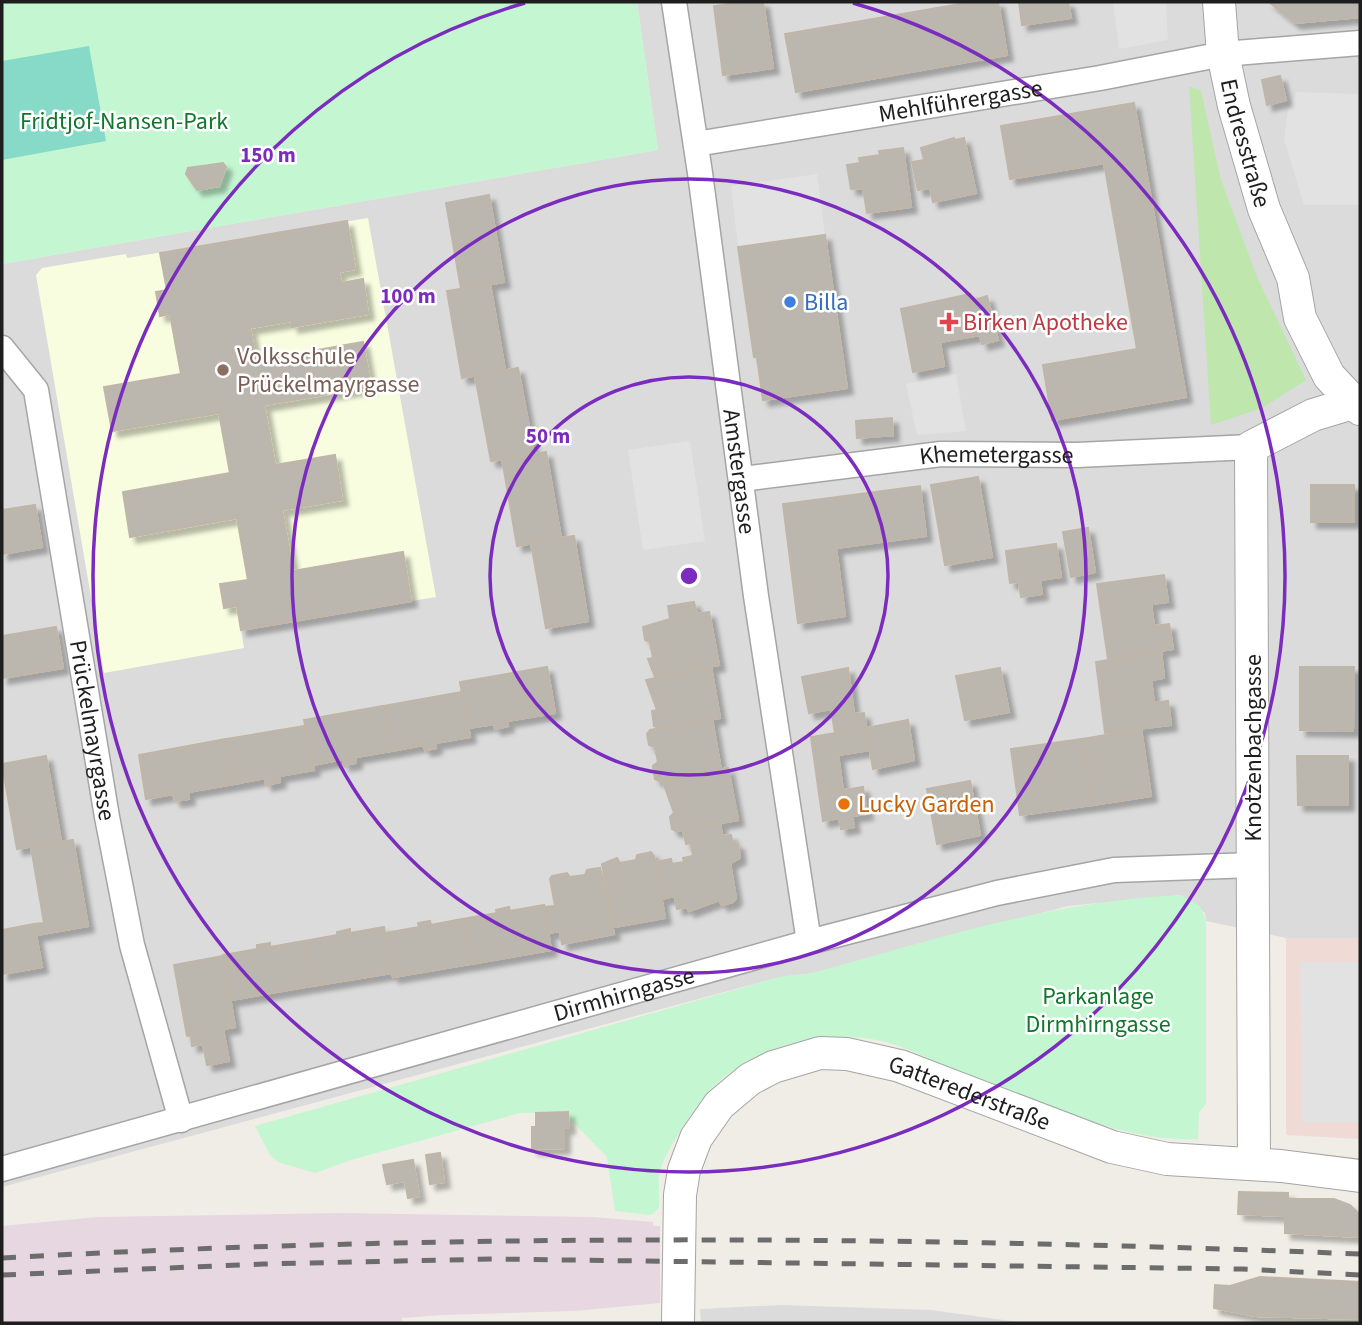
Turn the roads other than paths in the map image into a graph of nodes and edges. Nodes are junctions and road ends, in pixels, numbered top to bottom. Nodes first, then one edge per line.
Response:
1 (674, 2) edge
2 (1219, 2) edge
3 (1360, 43) edge
4 (1223, 54) junction
5 (696, 144) junction
6 (2, 348) edge
7 (1358, 406) edge
8 (1251, 447) junction
9 (742, 479) junction
10 (1253, 865) junction
11 (809, 942) junction
12 (181, 1120) junction
13 (1254, 1164) junction
14 (2, 1169) edge
15 (1360, 1177) edge
16 (678, 1313) edge

1 - 5 street, Amstergasse
2 - 4 street, Endresstraße
3 - 4 street, Mehlführergasse
4 - 5 street, Mehlführergasse
4 - 7 street, Endresstraße
5 - 9 street, Amstergasse
6 - 12 street, Prückelmayrgasse
7 - 8 street
8 - 9 street, Khemetergasse
8 - 10 street, Knotzenbachgasse
9 - 11 street, Amstergasse
10 - 11 street, Dirmhirngasse
10 - 13 street, Knotzenbachgasse
11 - 12 street, Dirmhirngasse
12 - 14 street, Dirmhirngasse
13 - 15 street, Gatterederstraße
13 - 16 street, Gatterederstraße

